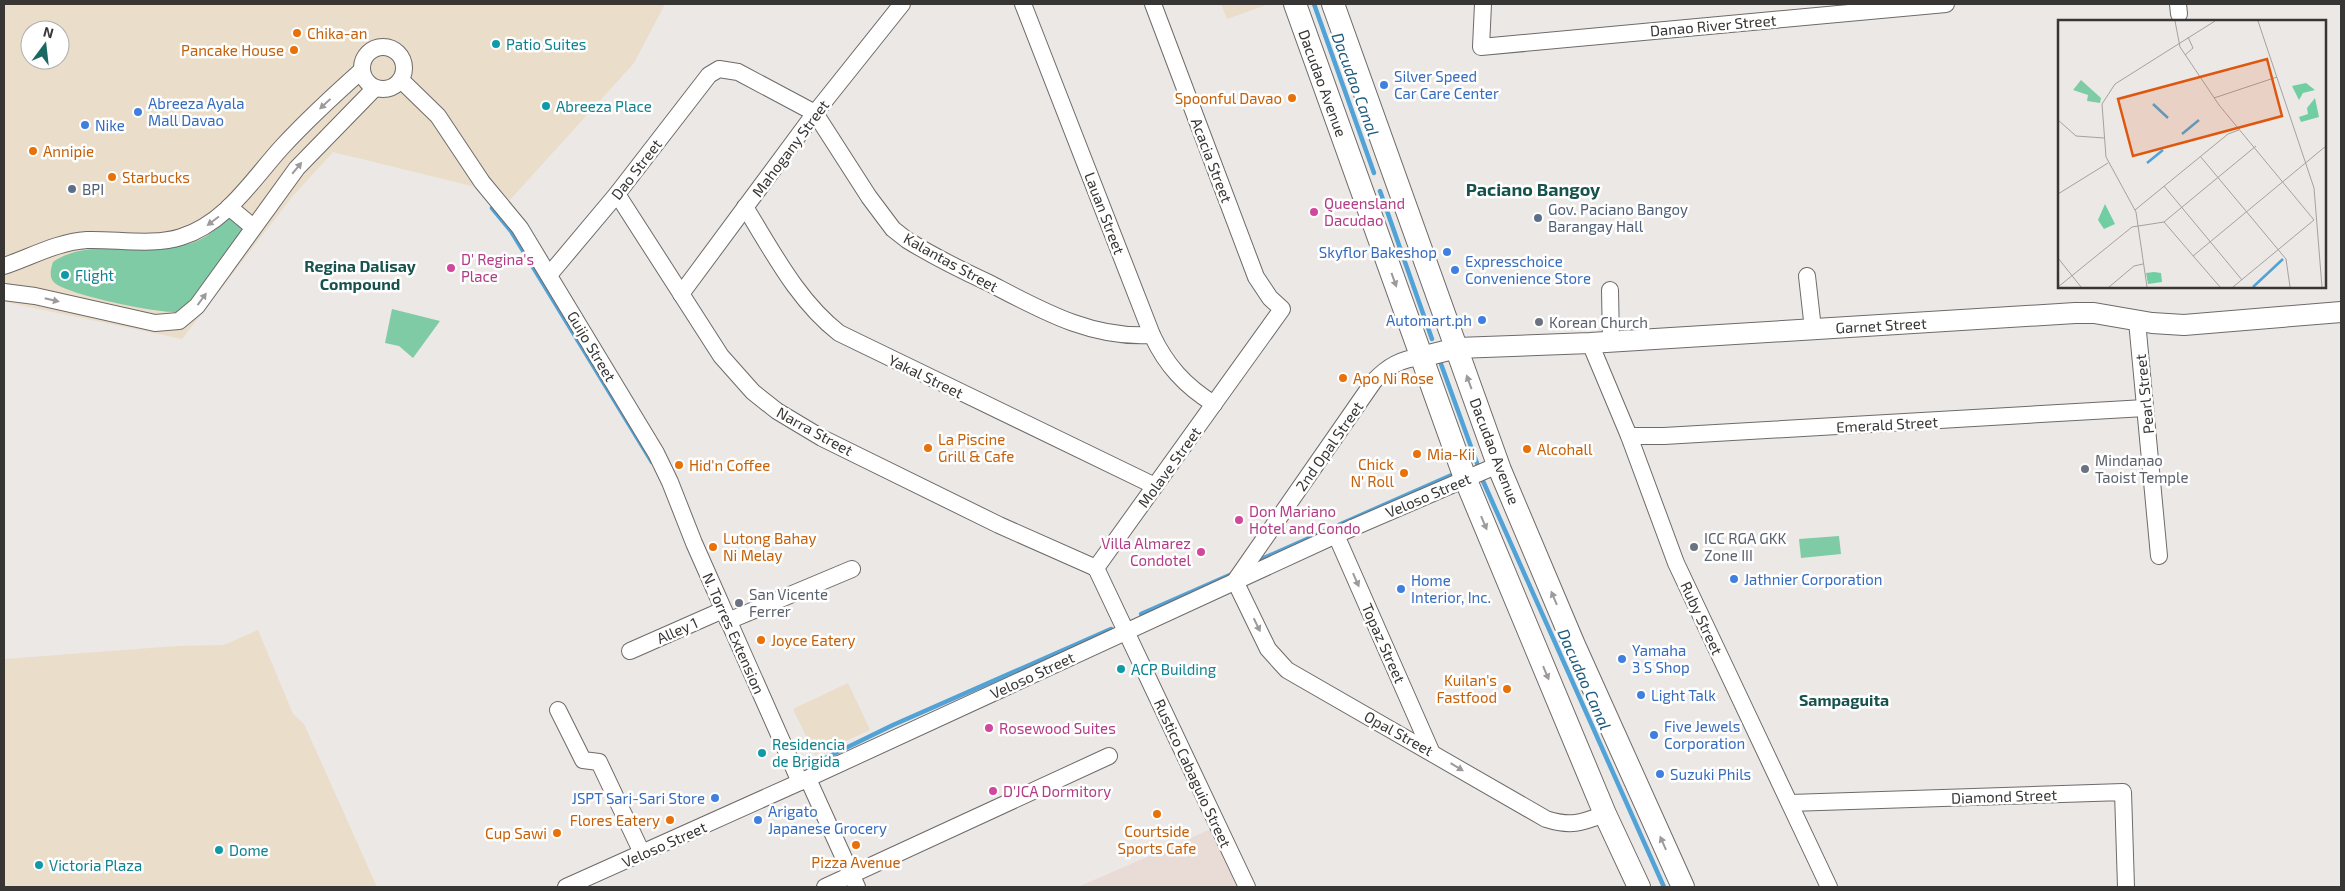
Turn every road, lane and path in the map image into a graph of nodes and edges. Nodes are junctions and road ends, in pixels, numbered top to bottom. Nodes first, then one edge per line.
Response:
1 (902, 4) edge
2 (1023, 4) edge
3 (1153, 4) edge
4 (1295, 4) edge
5 (1333, 4) edge
6 (1483, 4) edge
7 (1946, 4) edge
8 (726, 69) joint
9 (361, 71) junction
10 (401, 80) junction
11 (375, 88) junction
12 (815, 113) junction
13 (1392, 169) junction
14 (1358, 181) junction
15 (617, 194) junction
16 (230, 207) junction
17 (745, 207) junction
18 (253, 227) junction
19 (4, 266) edge
20 (549, 275) junction
21 (1807, 276) dead end
22 (1610, 290) dead end
23 (4, 292) edge
24 (681, 294) junction
25 (1282, 309) joint
26 (2341, 312) edge
27 (2136, 321) junction
28 (1813, 329) junction
29 (1152, 335) junction
30 (1611, 341) junction
31 (1590, 343) junction
32 (1457, 348) junction
33 (1421, 357) junction
34 (1214, 404) junction
35 (2145, 408) junction
36 (1629, 436) junction
37 (1498, 465) junction
38 (1465, 478) junction
39 (670, 482) joint
40 (1155, 486) junction
41 (1336, 535) junction
42 (2159, 556) dead end
43 (1096, 568) junction
44 (852, 569) dead end
45 (1236, 581) junction
46 (726, 615) junction
47 (1125, 632) junction
48 (630, 651) dead end
49 (558, 710) dead end
50 (1431, 751) junction
51 (1109, 756) dead end
52 (804, 780) junction
53 (1790, 804) junction
54 (1605, 814) junction
55 (642, 853) junction
56 (854, 881) edge
57 (566, 887) edge
58 (825, 887) edge
59 (1247, 887) edge
60 (1639, 887) edge
61 (1683, 887) edge
62 (1829, 887) edge
63 (2126, 887) edge

1 - 12 street, Mahogany Street
2 - 29 street, Lauan Street
3 - 25 street, Acacia Street
4 - 14 main road, Dacudao Avenue
5 - 13 main road, Dacudao Avenue
6 - 7 street, Danao River Street
8 - 12 street, Kalantas Street
8 - 15 street, Dao Street
9 - 10 street
9 - 11 street
9 -> 16 street
10 - 11 street
10 - 20 street, Guijo Street
18 -> 11 street
12 - 17 street, Mahogany Street
12 - 29 street, Kalantas Street
13 - 14 main road
13 - 32 main road, Dacudao Avenue
14 -> 33 main road, Dacudao Avenue
15 - 20 street, Dao Street
15 - 24 street, Narra Street
16 - 18 street
16 -> 19 street
17 - 24 street, Mahogany Street
17 - 40 street, Yakal Street
23 -> 18 street
20 - 39 street, Guijo Street
21 - 28 street
22 - 30 street
24 - 43 street, Narra Street
25 - 34 street, Molave Street
26 - 27 street, Garnet Street
27 - 28 street, Garnet Street
27 - 35 street, Pearl Street
28 - 30 street, Garnet Street
29 - 34 street, Lauan Street
30 - 31 street, Garnet Street
31 - 32 street, Garnet Street
31 - 36 street, Ruby Street
32 - 33 street, Garnet Street
37 -> 32 main road, Dacudao Avenue
33 - 38 main road, Dacudao Avenue
33 - 45 street, 2nd Opal Street
34 - 40 street, Molave Street
35 - 36 street, Emerald Street
35 - 42 street, Pearl Street
36 - 53 street, Ruby Street
37 - 38 street, Veloso Street
61 -> 37 main road, Dacudao Avenue
38 - 41 street, Veloso Street
38 -> 54 main road, Dacudao Avenue
39 - 46 street, N. Torres Extension
40 - 43 street, Molave Street
41 - 45 street, Veloso Street
41 -> 50 street, Topaz Street
43 - 47 street
44 - 46 street, Alley 1
45 - 47 street, Veloso Street
45 -> 50 street, Opal Street
46 - 48 street, Alley 1
46 - 52 street, N. Torres Extension
47 - 52 street, Veloso Street
47 - 59 street, Rustico Cabaguio Street
49 - 55 street
50 -> 54 street, Opal Street
51 - 56 street
52 - 55 street, Veloso Street
52 - 56 street, N. Torres Extension
53 - 62 street, Ruby Street
53 - 63 street, Diamond Street
54 - 60 main road, Dacudao Avenue
55 - 57 street, Veloso Street
56 - 58 street

